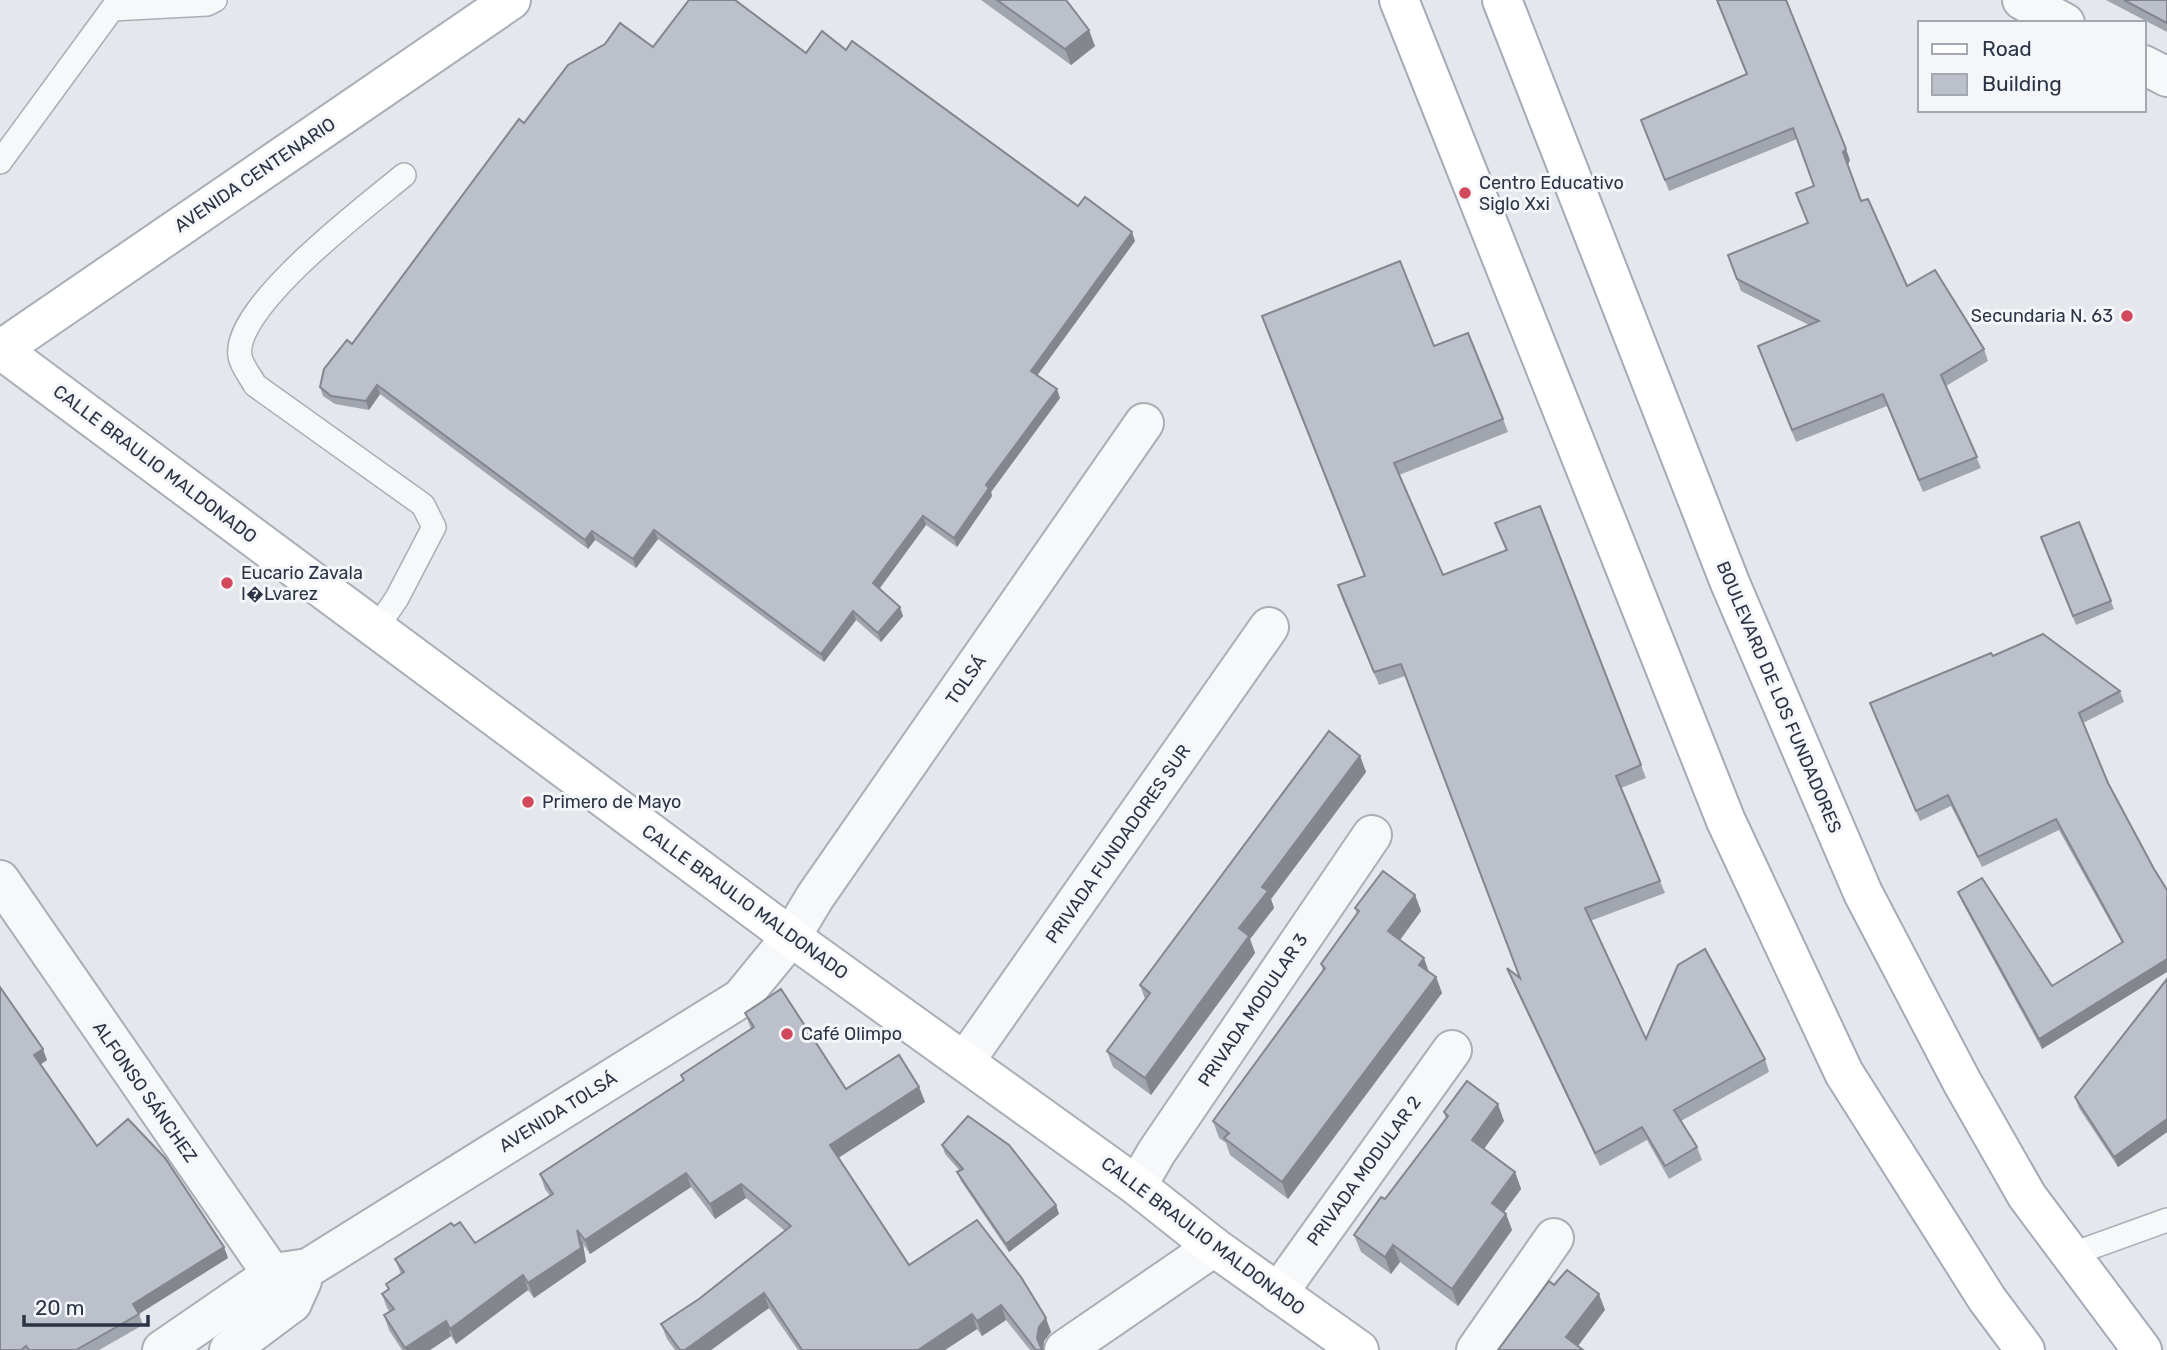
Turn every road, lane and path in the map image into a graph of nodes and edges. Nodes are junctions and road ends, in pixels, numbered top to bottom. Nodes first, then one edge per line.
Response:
1 (215, 0) edge
2 (511, 0) edge
3 (1399, 0) edge
4 (1502, 0) edge
5 (2022, 0) edge
6 (106, 5) edge
7 (2061, 21) edge
8 (2146, 66) edge
9 (2167, 77) edge
10 (0, 162) edge
11 (404, 175) dead end
12 (0, 349) edge
13 (1144, 423) dead end
14 (1269, 627) dead end
15 (376, 629) junction
16 (1372, 835) dead end
17 (0, 880) edge
18 (13, 928) edge
19 (791, 937) junction
20 (1452, 1050) dead end
21 (965, 1061) junction
22 (1137, 1186) junction
23 (2167, 1220) edge
24 (1554, 1238) dead end
25 (1214, 1247) junction
26 (2070, 1255) junction
27 (291, 1281) junction
28 (1278, 1293) junction
29 (162, 1350) edge
30 (229, 1350) edge
31 (1064, 1350) edge
32 (1359, 1350) edge
33 (1476, 1350) edge
34 (2025, 1350) edge
35 (2142, 1350) edge

1 - 6 lane
2 - 12 main road, AVENIDA CENTENARIO
3 - 34 main road
4 - 26 main road, BOULEVARD DE LOS FUNDADORES
5 - 7 street
6 - 10 lane
8 - 9 street
11 - 15 lane
12 - 15 main road, CALLE BRAULIO MALDONADO
13 - 19 street, TOLSÁ
14 - 21 street, PRIVADA FUNDADORES SUR
15 - 19 main road, CALLE BRAULIO MALDONADO
16 - 22 street, PRIVADA MODULAR 3
17 - 18 street, ALFONSO SÁNCHEZ
18 - 27 street, ALFONSO SÁNCHEZ
19 - 21 main road, CALLE BRAULIO MALDONADO
19 - 27 street, AVENIDA TOLSÁ
20 - 28 street, PRIVADA MODULAR 2
21 - 22 main road, CALLE BRAULIO MALDONADO
22 - 25 main road, CALLE BRAULIO MALDONADO
23 - 26 lane
24 - 33 street
25 - 28 main road, CALLE BRAULIO MALDONADO
25 - 31 street
26 - 35 main road, BOULEVARD DE LOS FUNDADORES
27 - 29 street, AVENIDA TOLSÁ
27 - 30 street, AVENIDA TOLSÁ
28 - 32 main road, CALLE BRAULIO MALDONADO

